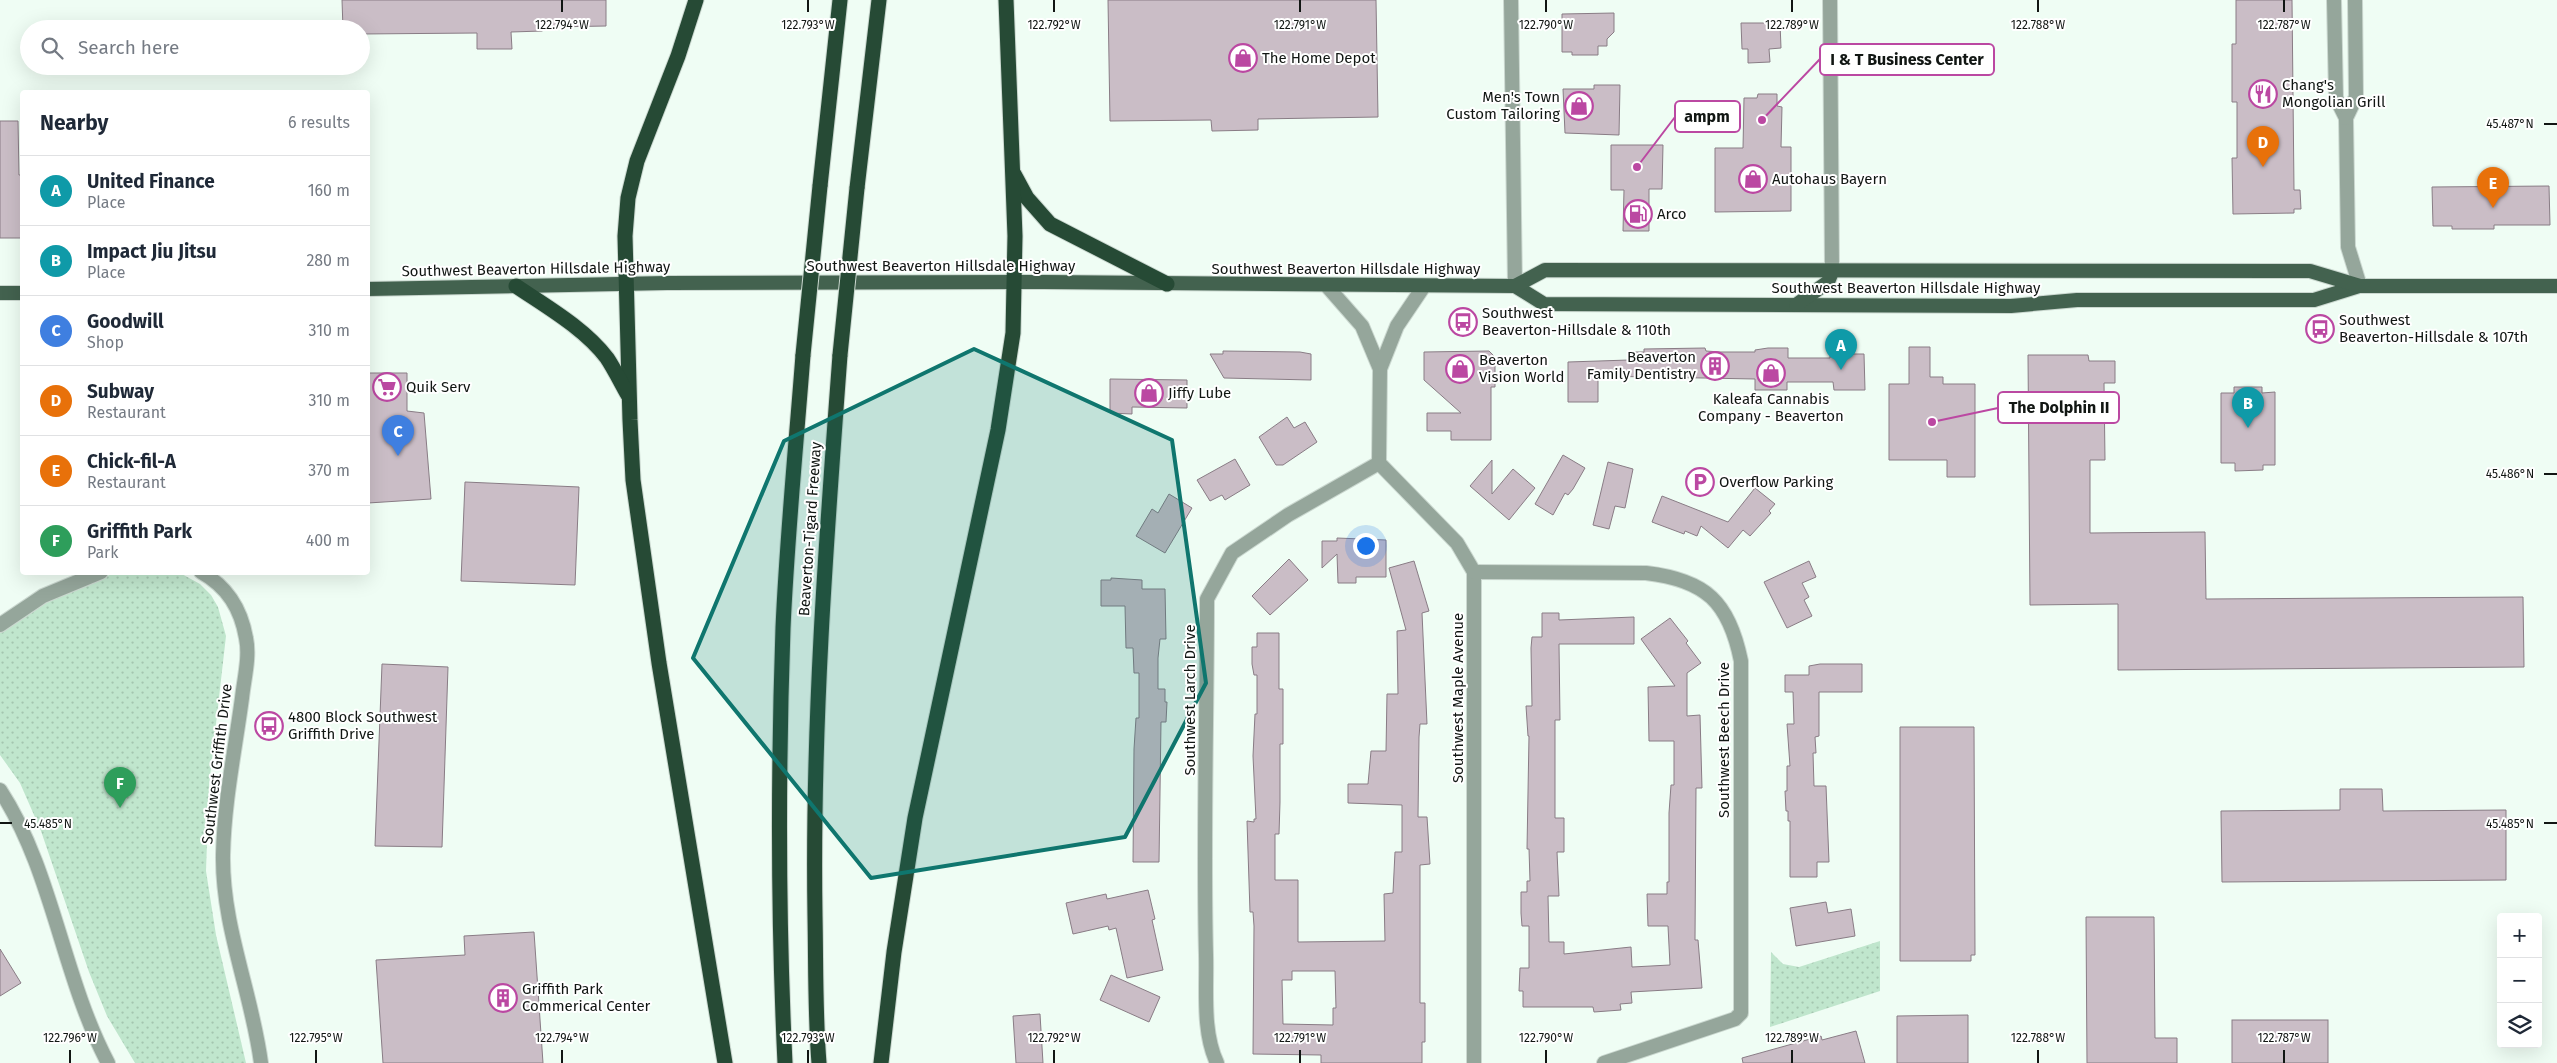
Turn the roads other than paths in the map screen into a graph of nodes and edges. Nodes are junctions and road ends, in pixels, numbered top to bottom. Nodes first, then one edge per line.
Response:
1 (696, 0) edge
2 (840, 0) edge
3 (879, 0) edge
4 (1006, 0) edge
5 (1512, 0) edge
6 (1830, 0) edge
7 (2334, 0) edge
8 (2355, 0) edge
9 (2346, 118) junction
10 (1011, 170) junction
11 (1832, 272) junction
12 (1015, 282) junction
13 (626, 283) junction
14 (1167, 284) junction
15 (1326, 285) junction
16 (516, 286) junction
17 (1424, 286) junction
18 (1515, 286) junction
19 (2360, 286) junction
20 (2557, 286) edge
21 (370, 289) edge
22 (0, 293) edge
23 (20, 293) edge
24 (1796, 305) junction
25 (1380, 369) junction
26 (629, 398) junction
27 (1379, 463) junction
28 (1474, 572) junction
29 (93, 575) edge
30 (205, 575) edge
31 (0, 625) edge
32 (0, 790) edge
33 (108, 1063) edge
34 (262, 1063) edge
35 (725, 1063) edge
36 (785, 1063) edge
37 (819, 1063) edge
38 (881, 1063) edge
39 (1217, 1063) edge
40 (1474, 1063) edge
41 (1604, 1063) edge

1 - 13 highway
2 - 36 highway, Beaverton-Tigard Freeway, bridge
3 - 37 highway, Beaverton-Tigard Freeway, bridge
4 - 10 highway
5 - 18 street
6 - 11 street
7 - 9 street
8 - 9 street
9 - 19 street
10 - 12 highway
10 - 14 highway
11 - 18 main road, Southwest Beaverton Hillsdale Highway
11 - 19 main road, Southwest Beaverton Hillsdale Highway
11 - 24 main road
12 - 13 main road, Southwest Beaverton Hillsdale Highway
12 - 14 main road, Southwest Beaverton Hillsdale Highway
12 - 38 highway
13 - 16 main road, Southwest Beaverton Hillsdale Highway
13 - 26 highway
14 - 15 main road, Southwest Beaverton Hillsdale Highway
15 - 17 main road, Southwest Beaverton Hillsdale Highway
15 - 25 street
16 - 21 main road, Southwest Beaverton Hillsdale Highway
16 - 26 highway
17 - 18 main road, Southwest Beaverton Hillsdale Highway
17 - 25 street
18 - 24 main road, Southwest Beaverton Hillsdale Highway
19 - 20 main road, Southwest Beaverton Hillsdale Highway
19 - 24 main road, Southwest Beaverton Hillsdale Highway
22 - 23 main road
25 - 27 street
26 - 35 highway
27 - 28 street
27 - 39 street, Southwest Larch Drive
28 - 40 street, Southwest Maple Avenue
28 - 41 street, Southwest Beech Drive
29 - 31 street
30 - 34 street, Southwest Griffith Drive
32 - 33 street

